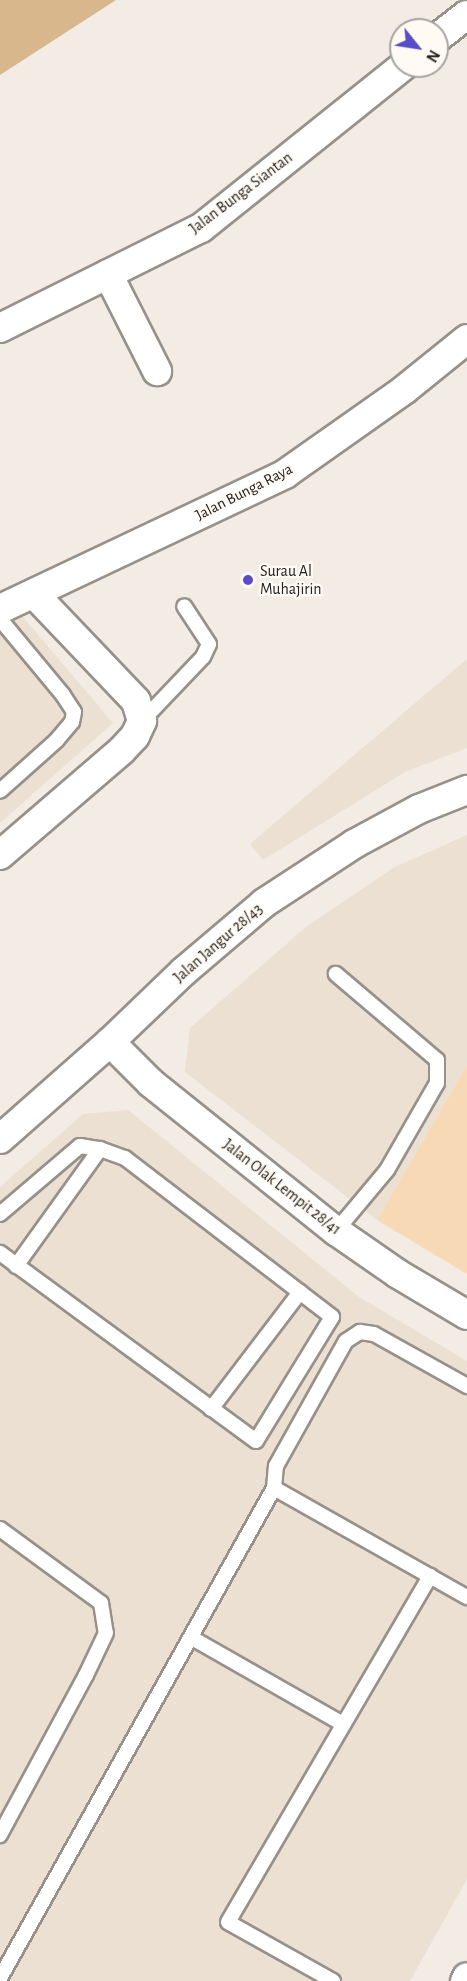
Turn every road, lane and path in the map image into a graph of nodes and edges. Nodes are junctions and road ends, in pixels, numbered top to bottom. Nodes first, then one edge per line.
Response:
1 (466, 15) edge
2 (449, 29) edge
3 (389, 77) edge
4 (108, 274) junction
5 (0, 328) edge
6 (467, 339) edge
7 (157, 371) dead end
8 (34, 594) junction
9 (184, 606) dead end
10 (0, 609) edge
11 (0, 619) edge
12 (142, 721) junction
13 (467, 790) edge
14 (0, 791) edge
15 (0, 855) edge
16 (336, 974) dead end
17 (110, 1042) junction
18 (0, 1139) edge
19 (100, 1149) junction
20 (0, 1214) edge
21 (336, 1231) junction
22 (0, 1253) edge
23 (16, 1266) junction
24 (300, 1292) junction
25 (467, 1315) edge
26 (467, 1386) edge
27 (211, 1408) junction
28 (274, 1488) junction
29 (0, 1529) edge
30 (429, 1576) junction
31 (467, 1597) edge
32 (192, 1638) junction
33 (343, 1724) junction
34 (0, 1835) edge
35 (467, 1977) edge
36 (0, 1978) edge
37 (333, 1981) edge
38 (465, 1981) edge

1 - 2 street
3 - 4 street, Jalan Bunga Siantan
4 - 5 street, Jalan Bunga Siantan
4 - 7 street
6 - 8 street, Jalan Bunga Raya
8 - 10 street, Jalan Bunga Raya
8 - 12 street
9 - 12 lane
11 - 14 lane
12 - 15 street
13 - 17 street, Jalan Jangur 28/43
16 - 21 lane
17 - 18 street, Jalan Jangur 28/43
17 - 21 street, Jalan Olak Lempit 28/41
19 - 20 lane
19 - 23 lane
19 - 24 lane
21 - 25 street, Jalan Olak Lempit 28/41
22 - 23 lane
23 - 27 lane
24 - 27 lane
24 - 27 lane
26 - 28 lane
28 - 30 lane
28 - 32 lane
29 - 34 lane
30 - 31 lane
30 - 33 lane
32 - 33 lane
32 - 36 lane
33 - 37 lane
35 - 38 street

